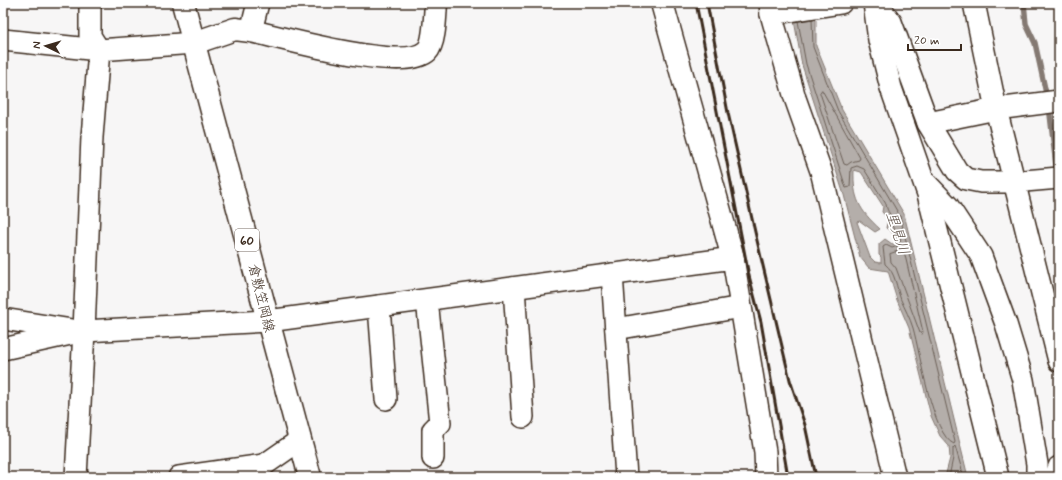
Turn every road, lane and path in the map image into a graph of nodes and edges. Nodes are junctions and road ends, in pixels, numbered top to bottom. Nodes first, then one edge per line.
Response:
1 (90, 3) edge
2 (183, 3) edge
3 (258, 3) edge
4 (436, 3) edge
5 (662, 3) edge
6 (841, 3) edge
7 (876, 3) edge
8 (974, 3) edge
9 (770, 8) edge
10 (251, 31) junction
11 (3, 40) edge
12 (194, 43) junction
13 (99, 50) junction
14 (1052, 102) edge
15 (996, 109) junction
16 (928, 123) junction
17 (1056, 179) edge
18 (923, 180) junction
19 (1013, 182) junction
20 (733, 258) junction
21 (612, 274) junction
22 (514, 288) junction
23 (427, 300) junction
24 (380, 306) junction
25 (741, 307) junction
26 (1052, 308) edge
27 (3, 319) edge
28 (268, 321) junction
29 (616, 329) junction
30 (84, 331) junction
31 (3, 349) edge
32 (1059, 361) edge
33 (386, 399) dead end
34 (523, 418) dead end
35 (300, 440) junction
36 (433, 458) dead end
37 (1059, 467) edge
38 (76, 477) edge
39 (179, 477) edge
40 (310, 477) edge
41 (626, 477) edge
42 (766, 477) edge
43 (896, 477) edge
44 (998, 477) edge
45 (1037, 477) edge
46 (1055, 477) edge

1 - 13 street
2 - 12 street, 倉敷笠岡線 / 60
3 - 10 street
4 - 10 street
5 - 20 street
6 - 9 street
7 - 16 street
7 - 18 street
8 - 15 street
9 - 43 street
10 - 12 street
11 - 13 street
12 - 13 street
12 - 28 street, 倉敷笠岡線 / 60
13 - 30 street
14 - 15 street
15 - 16 street
15 - 19 street
16 - 19 street
17 - 19 street
18 - 44 street
18 - 45 street
19 - 26 street
20 - 21 street
20 - 25 street
21 - 22 street
21 - 29 street
22 - 23 street
22 - 34 street
23 - 24 street
23 - 36 street
24 - 28 street
24 - 33 street
25 - 29 street
25 - 42 street
26 - 32 street
27 - 30 street
28 - 30 street
28 - 35 street, 倉敷笠岡線 / 60
29 - 41 street
30 - 31 street
30 - 38 street
35 - 39 street
35 - 40 street, 倉敷笠岡線 / 60
37 - 46 street

